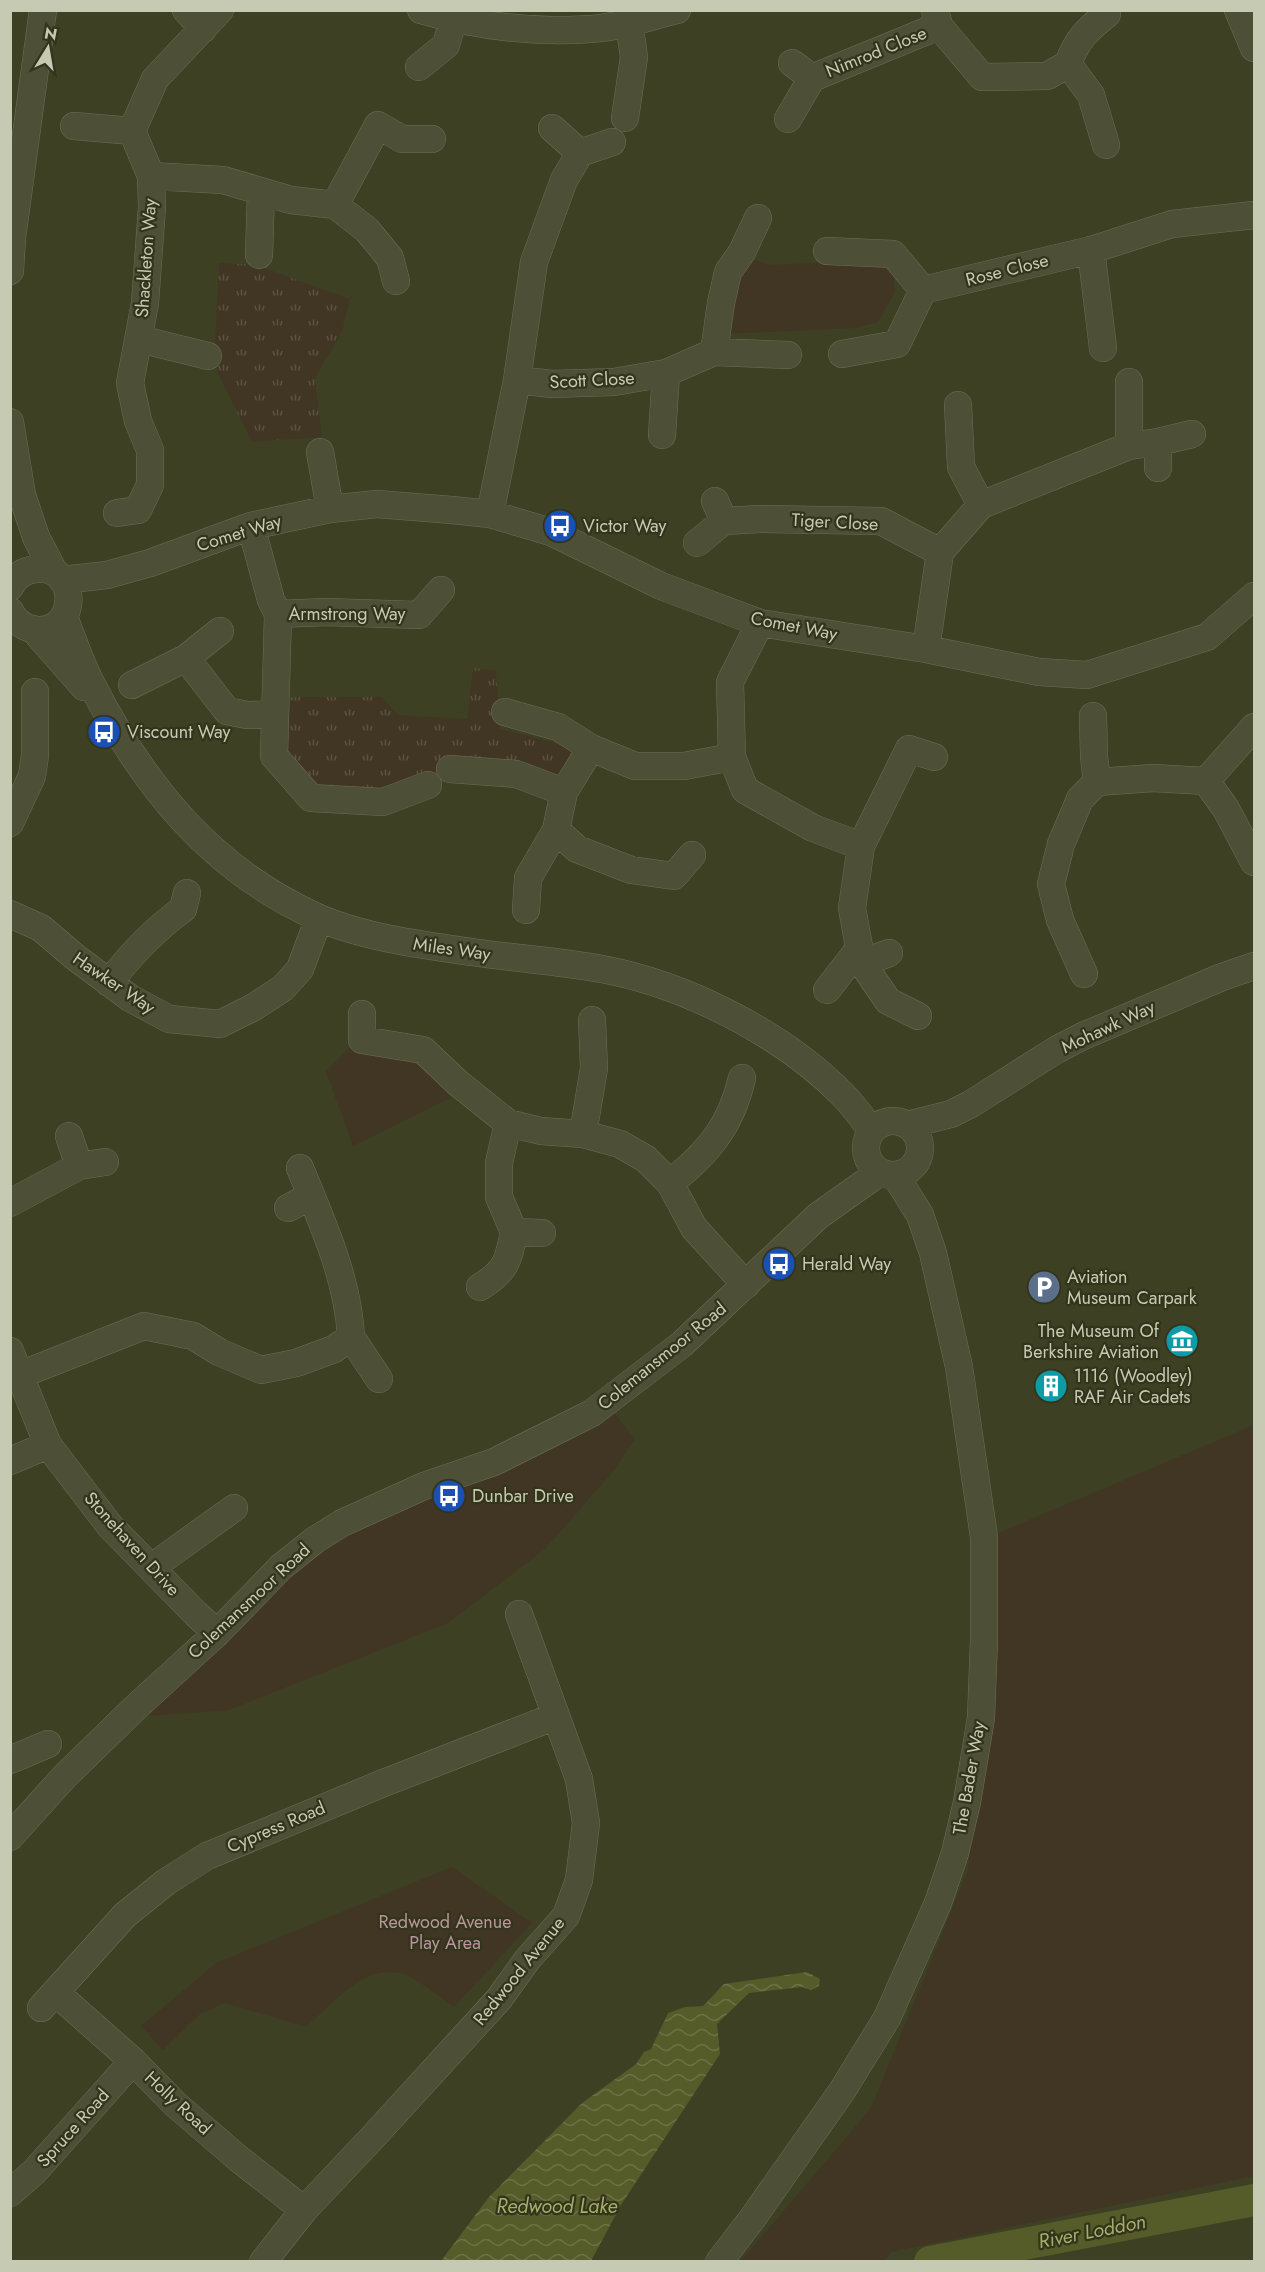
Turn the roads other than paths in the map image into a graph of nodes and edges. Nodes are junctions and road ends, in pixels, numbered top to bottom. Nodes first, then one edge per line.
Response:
1 (43, 10) edge
2 (421, 10) edge
3 (677, 10) edge
4 (1238, 10) edge
5 (1107, 14) dead end
6 (203, 17) edge
7 (937, 18) edge
8 (453, 20) junction
9 (629, 22) junction
10 (1254, 48) edge
11 (418, 67) dead end
12 (1055, 80) junction
13 (625, 118) dead end
14 (788, 119) dead end
15 (83, 120) dead end
16 (552, 128) dead end
17 (132, 131) junction
18 (432, 139) dead end
19 (612, 141) dead end
20 (1106, 145) dead end
21 (580, 153) junction
22 (151, 176) junction
23 (261, 192) junction
24 (335, 205) junction
25 (1254, 215) edge
26 (758, 218) dead end
27 (1091, 250) junction
28 (827, 251) dead end
29 (260, 255) dead end
30 (10, 271) edge
31 (396, 281) dead end
32 (923, 291) junction
33 (139, 339) junction
34 (1103, 348) dead end
35 (714, 352) junction
36 (842, 354) dead end
37 (788, 355) dead end
38 (208, 356) dead end
39 (666, 372) junction
40 (517, 380) junction
41 (1129, 382) dead end
42 (958, 405) dead end
43 (10, 422) edge
44 (1192, 434) dead end
45 (662, 435) dead end
46 (1129, 446) junction
47 (320, 453) dead end
48 (22, 495) junction
49 (981, 505) junction
50 (330, 509) junction
51 (117, 513) dead end
52 (490, 514) junction
53 (251, 526) junction
54 (697, 543) dead end
55 (940, 552) junction
56 (150, 563) junction
57 (58, 576) junction
58 (15, 581) edge
59 (441, 590) dead end
60 (1254, 596) edge
61 (66, 612) junction
62 (279, 614) junction
63 (18, 622) edge
64 (760, 622) junction
65 (220, 631) dead end
66 (926, 649) junction
67 (186, 658) junction
68 (132, 685) dead end
69 (35, 692) dead end
70 (505, 712) dead end
71 (274, 714) junction
72 (1093, 716) dead end
73 (1254, 728) edge
74 (128, 746) junction
75 (591, 748) junction
76 (910, 749) dead end
77 (732, 757) junction
78 (450, 769) dead end
79 (1206, 781) junction
80 (1097, 782) junction
81 (428, 785) dead end
82 (564, 792) junction
83 (10, 823) edge
84 (556, 830) junction
85 (861, 846) junction
86 (692, 855) dead end
87 (1254, 862) edge
88 (189, 905) dead end
89 (526, 910) dead end
90 (10, 914) edge
91 (319, 918) junction
92 (889, 953) dead end
93 (861, 956) junction
94 (1254, 966) edge
95 (1084, 974) dead end
96 (109, 983) junction
97 (827, 990) dead end
98 (362, 1014) dead end
99 (918, 1016) dead end
100 (592, 1020) dead end
101 (745, 1099) dead end
102 (971, 1104) junction
103 (508, 1123) junction
104 (885, 1131) junction
105 (583, 1134) junction
106 (69, 1136) dead end
107 (105, 1162) dead end
108 (903, 1165) junction
109 (79, 1166) junction
110 (300, 1168) dead end
111 (670, 1183) junction
112 (10, 1203) edge
113 (818, 1216) junction
114 (514, 1232) junction
115 (542, 1233) dead end
116 (746, 1286) junction
117 (480, 1287) dead end
118 (351, 1337) junction
119 (15, 1363) edge
120 (379, 1379) dead end
121 (48, 1445) junction
122 (10, 1461) edge
123 (234, 1508) dead end
124 (153, 1567) junction
125 (519, 1614) dead end
126 (217, 1633) junction
127 (556, 1716) junction
128 (48, 1744) dead end
129 (10, 1760) edge
130 (11, 1833) edge
131 (48, 2000) joint
132 (133, 2061) junction
133 (10, 2193) edge
134 (304, 2210) junction
135 (263, 2262) edge
136 (718, 2262) edge

1 - 30 street
2 - 8 street
3 - 9 street
4 - 10 street
5 - 12 street
6 - 17 street
7 - 12 street, Nimrod Close
7 - 14 street, Nimrod Close
8 - 9 street
8 - 11 street
9 - 13 street
12 - 20 street
15 - 17 street
16 - 21 street
17 - 22 street, Shackleton Way
18 - 24 street
19 - 21 street
21 - 40 street
22 - 23 street, Shackleton Way
22 - 33 street, Shackleton Way
23 - 24 street, Shackleton Way
23 - 29 street
24 - 31 street
25 - 27 street, Rose Close
26 - 35 street
27 - 32 street, Rose Close
27 - 34 street
28 - 32 street
32 - 36 street
33 - 38 street, Shackleton Way
33 - 51 street, Shackleton Way
35 - 37 street, Scott Close
35 - 39 street, Scott Close
39 - 40 street, Scott Close
39 - 45 street
40 - 52 street
41 - 46 street
42 - 49 street
43 - 48 street
44 - 46 street
46 - 49 street
47 - 50 street
48 - 57 street, Miles Way
48 - 58 street
49 - 55 street
50 - 52 street, Comet Way
50 - 53 street, Comet Way
52 - 64 street, Comet Way
53 - 56 street, Comet Way
53 - 62 street, Armstrong Way
54 - 55 street, Tiger Close
55 - 66 street
56 - 57 street, Comet Way
56 - 61 street, Comet Way
57 - 58 street
57 - 61 street, Miles Way
59 - 62 street, Armstrong Way
60 - 66 street, Comet Way
61 - 63 street, Miles Way
61 - 74 street, Miles Way
62 - 71 street, Armstrong Way
63 - 74 street, Miles Way
64 - 66 street, Comet Way
64 - 77 street
65 - 67 street
67 - 68 street
67 - 71 street
69 - 83 street
70 - 75 street
71 - 81 street, Armstrong Way
72 - 80 street
73 - 79 street
74 - 91 street, Miles Way
75 - 77 street
75 - 82 street
76 - 85 street
77 - 85 street
78 - 82 street
79 - 80 street
79 - 87 street
80 - 95 street
82 - 84 street
84 - 86 street
84 - 89 street
85 - 93 street
88 - 96 street
90 - 96 street, Hawker Way
91 - 96 street, Hawker Way
91 - 104 street, Miles Way
92 - 93 street
93 - 97 street
93 - 99 street
94 - 102 street, Mohawk Way
98 - 103 street
100 - 105 street
101 - 111 street
102 - 104 street, Mohawk Way
102 - 108 street, Mohawk Way
103 - 105 street
103 - 114 street
104 - 108 street
104 - 108 street
104 - 113 street, Colemansmoor Road
105 - 111 street
106 - 109 street
107 - 109 street
108 - 113 street, Colemansmoor Road
108 - 136 street, The Bader Way
109 - 112 street
110 - 118 street
111 - 116 street
113 - 116 street, Colemansmoor Road
114 - 115 street
114 - 117 street
116 - 126 street, Colemansmoor Road
118 - 119 street
118 - 120 street
119 - 121 street, Stonehaven Drive
121 - 122 street
121 - 124 street, Stonehaven Drive
123 - 124 street
124 - 126 street, Stonehaven Drive
125 - 127 street, Redwood Avenue
126 - 130 street, Colemansmoor Road
127 - 131 street, Cypress Road
127 - 134 street, Redwood Avenue
128 - 129 street
131 - 132 street, Holly Road
132 - 133 street, Spruce Road
132 - 134 street, Holly Road
134 - 135 street, Redwood Avenue

